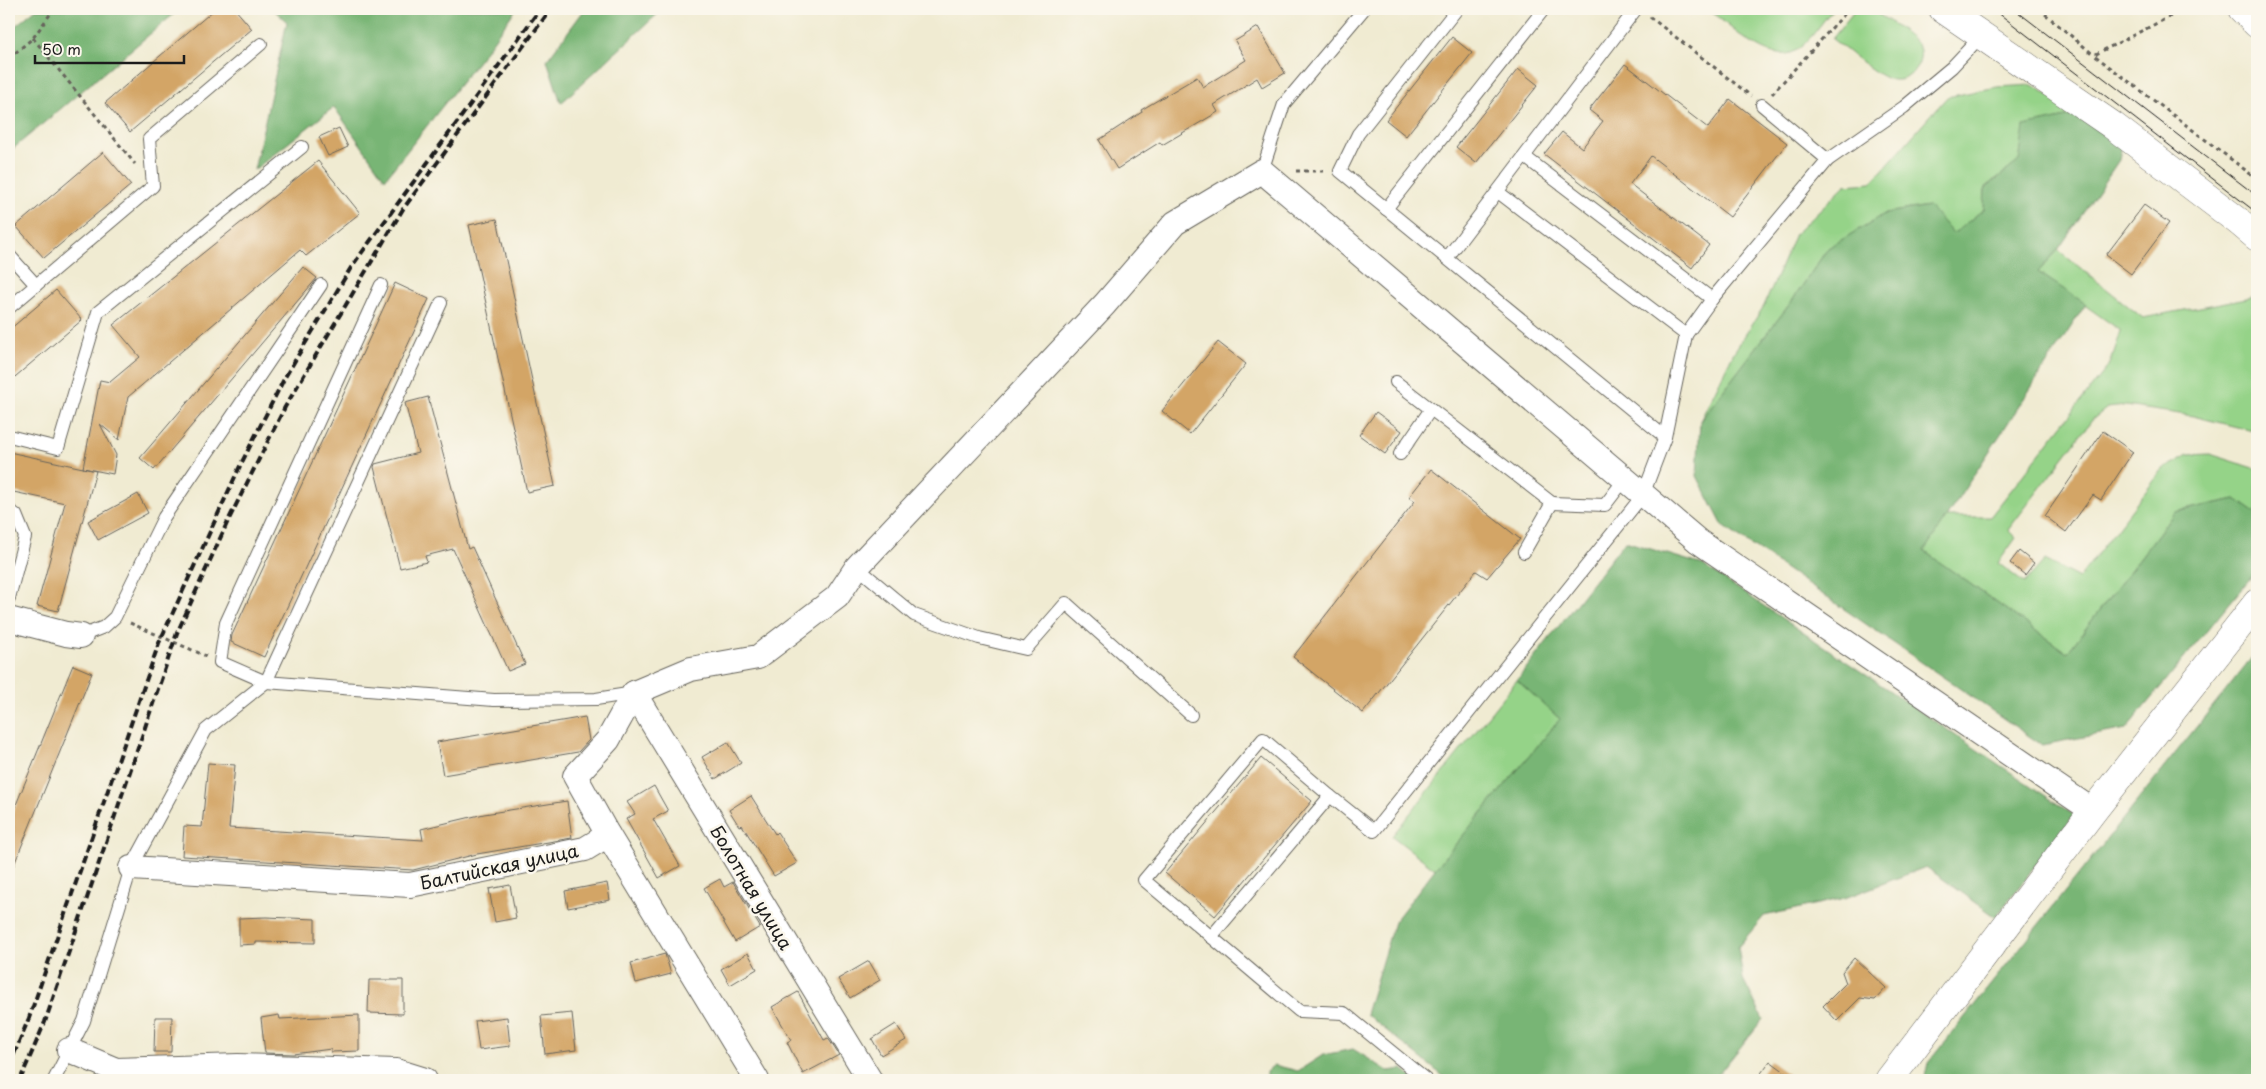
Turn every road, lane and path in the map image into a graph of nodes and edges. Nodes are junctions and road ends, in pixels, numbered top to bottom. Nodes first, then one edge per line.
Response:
1 (54, 9) edge
2 (1364, 9) edge
3 (1457, 9) edge
4 (1544, 9) edge
5 (1849, 9) edge
6 (1943, 9) edge
7 (2039, 9) edge
8 (2185, 9) edge
9 (2242, 9) edge
10 (1641, 12) edge
11 (2257, 24) edge
12 (1982, 35) junction
13 (34, 38) junction
14 (261, 44) dead end
15 (2094, 55) junction
16 (9, 58) edge
17 (1762, 105) junction
18 (302, 146) dead end
19 (1525, 157) junction
20 (1828, 160) junction
21 (1340, 171) junction
22 (1262, 172) junction
23 (2257, 179) edge
24 (153, 186) junction
25 (1498, 192) junction
26 (1386, 209) junction
27 (2257, 237) edge
28 (9, 255) edge
29 (1447, 258) junction
30 (36, 285) junction
31 (322, 285) dead end
32 (381, 285) dead end
33 (1712, 299) junction
34 (441, 303) dead end
35 (9, 308) edge
36 (1686, 335) junction
37 (1396, 382) dead end
38 (1431, 410) junction
39 (9, 436) edge
40 (1665, 437) junction
41 (1400, 454) dead end
42 (1625, 479) junction
43 (1643, 495) junction
44 (1552, 503) junction
45 (9, 510) edge
46 (1524, 552) dead end
47 (857, 567) junction
48 (9, 598) edge
49 (2257, 603) edge
50 (115, 616) junction
51 (9, 619) edge
52 (81, 636) joint
53 (220, 662) junction
54 (266, 682) junction
55 (634, 693) junction
56 (1191, 715) dead end
57 (1330, 796) junction
58 (2093, 811) junction
59 (608, 835) junction
60 (130, 868) junction
61 (1211, 936) junction
62 (69, 1050) junction
63 (54, 1080) edge
64 (425, 1080) edge
65 (757, 1080) edge
66 (870, 1080) edge
67 (1426, 1080) edge
68 (1889, 1080) edge

1 - 13 path
2 - 22 lane
3 - 21 lane
4 - 26 lane
5 - 17 path
6 - 12 main road
7 - 15 path
8 - 15 path
9 - 11 main road
10 - 17 path
10 - 19 lane
12 - 20 lane
12 - 27 main road
13 - 16 path
13 - 24 path
14 - 24 lane
15 - 23 path
17 - 20 lane
18 - 39 lane
19 - 25 lane
19 - 33 lane
20 - 33 lane
21 - 22 path
21 - 26 lane
22 - 42 street
22 - 47 street
24 - 30 lane
25 - 29 lane
25 - 36 lane
26 - 29 lane
28 - 30 lane
29 - 40 lane
30 - 35 lane
31 - 50 lane
32 - 53 lane
33 - 36 lane
34 - 54 lane
36 - 40 lane
37 - 38 lane
38 - 41 lane
38 - 44 lane
40 - 43 lane
42 - 43 street
42 - 44 lane
43 - 57 lane
43 - 58 street
44 - 46 lane
45 - 48 lane
47 - 55 street
47 - 56 lane
49 - 58 main road
50 - 52 lane
50 - 53 path
51 - 52 street
53 - 54 lane
54 - 55 lane
54 - 60 lane
55 - 59 street
55 - 66 street, Болотная улица
57 - 61 lane
57 - 61 lane
58 - 68 main road
59 - 60 street, Балтийская улица
59 - 65 street
60 - 62 lane
61 - 67 lane
62 - 63 lane
62 - 64 street

